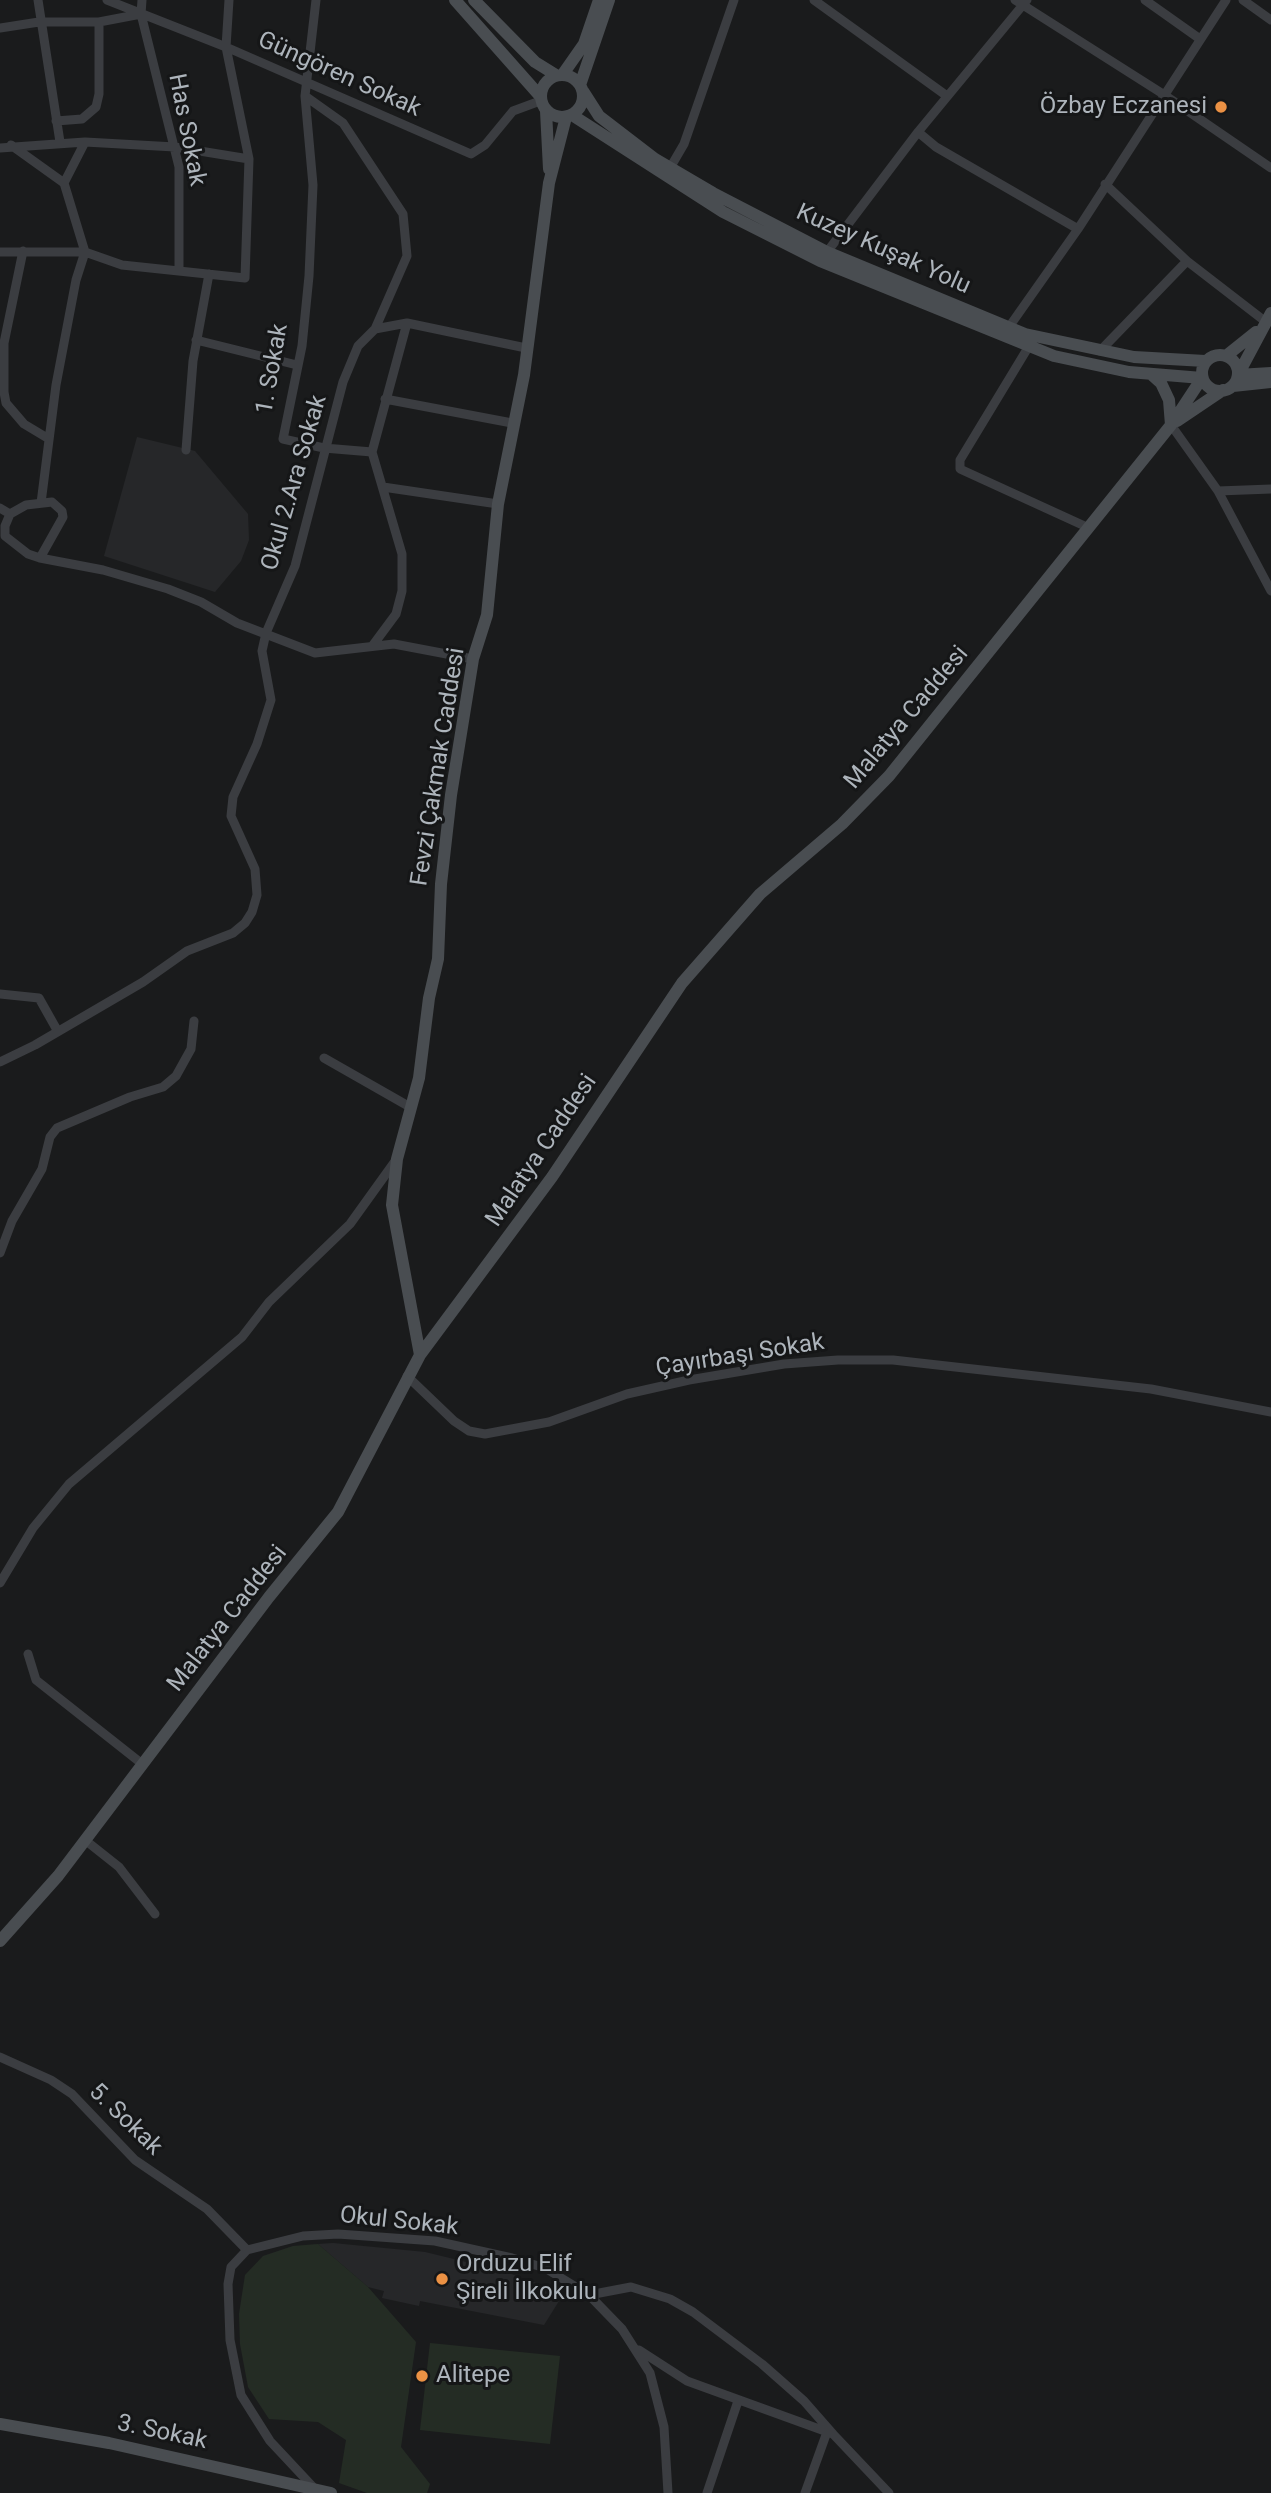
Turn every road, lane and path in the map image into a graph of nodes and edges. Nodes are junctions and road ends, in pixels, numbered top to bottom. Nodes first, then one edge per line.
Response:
1 (38, 0) edge
2 (107, 0) edge
3 (142, 0) edge
4 (229, 0) edge
5 (316, 0) edge
6 (456, 0) edge
7 (474, 0) edge
8 (600, 0) edge
9 (609, 0) edge
10 (814, 0) edge
11 (1145, 0) edge
12 (1226, 0) edge
13 (1243, 0) edge
14 (734, 1) edge
15 (1022, 2) edge
16 (141, 14) junction
17 (1271, 20) edge
18 (39, 22) junction
19 (99, 22) junction
20 (0, 28) edge
21 (1200, 39) junction
22 (226, 47) junction
23 (559, 74) junction
24 (305, 81) junction
25 (582, 88) junction
26 (1163, 94) junction
27 (304, 96) junction
28 (947, 96) junction
29 (542, 103) junction
30 (569, 116) junction
31 (56, 121) junction
32 (918, 132) junction
33 (60, 142) junction
34 (85, 142) junction
35 (11, 145) junction
36 (175, 147) junction
37 (0, 148) edge
38 (249, 159) junction
39 (670, 168) junction
40 (1271, 168) edge
41 (64, 183) junction
42 (550, 183) junction
43 (1105, 184) junction
44 (1078, 229) junction
45 (23, 251) junction
46 (0, 252) edge
47 (85, 252) junction
48 (823, 257) junction
49 (1187, 261) junction
50 (179, 270) junction
51 (209, 274) junction
52 (1268, 317) edge
53 (407, 323) junction
54 (1009, 327) junction
55 (375, 330) junction
56 (197, 340) junction
57 (1029, 346) junction
58 (526, 348) junction
59 (1100, 351) junction
60 (1247, 355) junction
61 (1226, 356) junction
62 (1205, 361) junction
63 (297, 365) junction
64 (1265, 373) edge
65 (1151, 374) junction
66 (1202, 378) junction
67 (1271, 382) edge
68 (1231, 383) junction
69 (385, 399) junction
70 (512, 424) junction
71 (1171, 425) junction
72 (49, 439) junction
73 (324, 448) junction
74 (186, 450) dead end
75 (372, 452) junction
76 (383, 487) junction
77 (1271, 489) edge
78 (1218, 491) junction
79 (41, 503) junction
80 (498, 504) junction
81 (0, 508) edge
82 (10, 514) junction
83 (1089, 528) junction
84 (40, 558) junction
85 (1268, 580) edge
86 (1271, 591) edge
87 (266, 633) junction
88 (373, 645) junction
89 (473, 659) junction
90 (0, 994) edge
91 (194, 1021) dead end
92 (57, 1030) junction
93 (324, 1058) dead end
94 (0, 1062) edge
95 (410, 1107) junction
96 (397, 1158) junction
97 (0, 1253) edge
98 (421, 1355) junction
99 (407, 1376) junction
100 (1271, 1412) edge
101 (0, 1583) edge
102 (27, 1654) dead end
103 (141, 1763) junction
104 (85, 1840) junction
105 (155, 1914) dead end
106 (0, 1941) edge
107 (0, 2057) edge
108 (247, 2250) junction
109 (589, 2295) junction
110 (638, 2350) junction
111 (738, 2401) junction
112 (0, 2424) edge
113 (830, 2433) junction
114 (314, 2488) junction
115 (331, 2493) edge
116 (668, 2493) edge
117 (707, 2493) edge
118 (805, 2493) edge
119 (889, 2493) edge

1 - 18 street
2 - 16 street, Güngören Sokak
3 - 16 street, Has Sokak
4 - 22 street
5 - 24 street, 1. Sokak
6 - 29 street
7 - 23 street
8 - 23 street
9 - 25 street
10 - 28 street
11 - 21 street
12 - 21 street
13 - 17 street
14 - 39 street
15 - 26 street
15 - 28 street
16 - 19 street
16 - 22 street, Güngören Sokak
16 - 36 street, Has Sokak
18 - 19 street
18 - 20 street
18 - 31 street
19 - 31 street
21 - 26 street
22 - 24 street, Güngören Sokak
22 - 38 street
23 - 25 street
23 - 29 street
24 - 27 street, 1. Sokak
24 - 29 street, Güngören Sokak
25 - 30 street
25 - 39 street, Kuzey Kuşak Yolu
26 - 40 street
26 - 43 street
27 - 55 street, Okul 2.Ara Sokak
27 - 63 street, 1. Sokak
28 - 32 street
29 - 30 street
29 - 42 street
30 - 42 street
30 - 48 street, Kuzey Kuşak Yolu
31 - 33 street
32 - 44 street
32 - 48 street
33 - 34 street
33 - 35 street
34 - 36 street
34 - 41 street
35 - 37 street
35 - 41 street
36 - 38 street
36 - 50 street, Has Sokak
38 - 51 street
39 - 48 street, Kuzey Kuşak Yolu
41 - 47 street
42 - 58 street, Fevzi Çakmak Caddesi
43 - 44 street
43 - 49 street
44 - 54 street
45 - 46 street
45 - 47 street
45 - 72 street
47 - 50 street
47 - 72 street
48 - 54 street, Kuzey Kuşak Yolu
48 - 57 street, Kuzey Kuşak Yolu
49 - 52 street
49 - 59 street
50 - 51 street
51 - 56 street
52 - 60 street
52 - 61 street
53 - 55 street
53 - 58 street
53 - 69 street
54 - 59 street, Kuzey Kuşak Yolu
55 - 73 street, Okul 2.Ara Sokak
56 - 63 street
56 - 74 street
57 - 65 street, Kuzey Kuşak Yolu
57 - 83 street
58 - 70 street, Fevzi Çakmak Caddesi
59 - 62 street, Kuzey Kuşak Yolu
60 - 64 street
60 - 68 street
61 - 62 street
61 - 68 street
62 - 66 street
63 - 73 street, 1. Sokak
64 - 68 street
65 - 66 street, Kuzey Kuşak Yolu
65 - 71 street
66 - 68 street
66 - 71 street
67 - 68 street
68 - 71 street
69 - 70 street
69 - 75 street
70 - 80 street, Fevzi Çakmak Caddesi
71 - 78 street
71 - 83 street, Malatya Caddesi
72 - 79 street
73 - 75 street
73 - 87 street, Okul 2.Ara Sokak
75 - 76 street
76 - 80 street
76 - 88 street
77 - 78 street
78 - 85 street
79 - 82 street
79 - 84 street
80 - 89 street, Fevzi Çakmak Caddesi
81 - 82 street
82 - 84 street
83 - 98 street, Malatya Caddesi
84 - 87 street
85 - 86 street
87 - 88 street
87 - 92 street, Okul 2.Ara Sokak
88 - 89 street
89 - 95 street, Fevzi Çakmak Caddesi
90 - 92 street
91 - 97 street
92 - 94 street, Okul 2.Ara Sokak
93 - 95 street
95 - 96 street, Fevzi Çakmak Caddesi
96 - 98 street, Fevzi Çakmak Caddesi
96 - 101 street
98 - 99 street, Malatya Caddesi
99 - 100 street, Çayırbaşı Sokak
99 - 103 street, Malatya Caddesi
102 - 103 street
103 - 104 street, Malatya Caddesi
104 - 105 street
104 - 106 street, Malatya Caddesi
107 - 108 street, 5. Sokak
108 - 109 street, Okul Sokak
108 - 114 street
109 - 110 street, Okul Sokak
109 - 113 street
110 - 111 street
110 - 116 street, Okul Sokak
111 - 113 street
111 - 117 street
112 - 114 street, 3. Sokak
113 - 118 street
113 - 119 street
114 - 115 street

